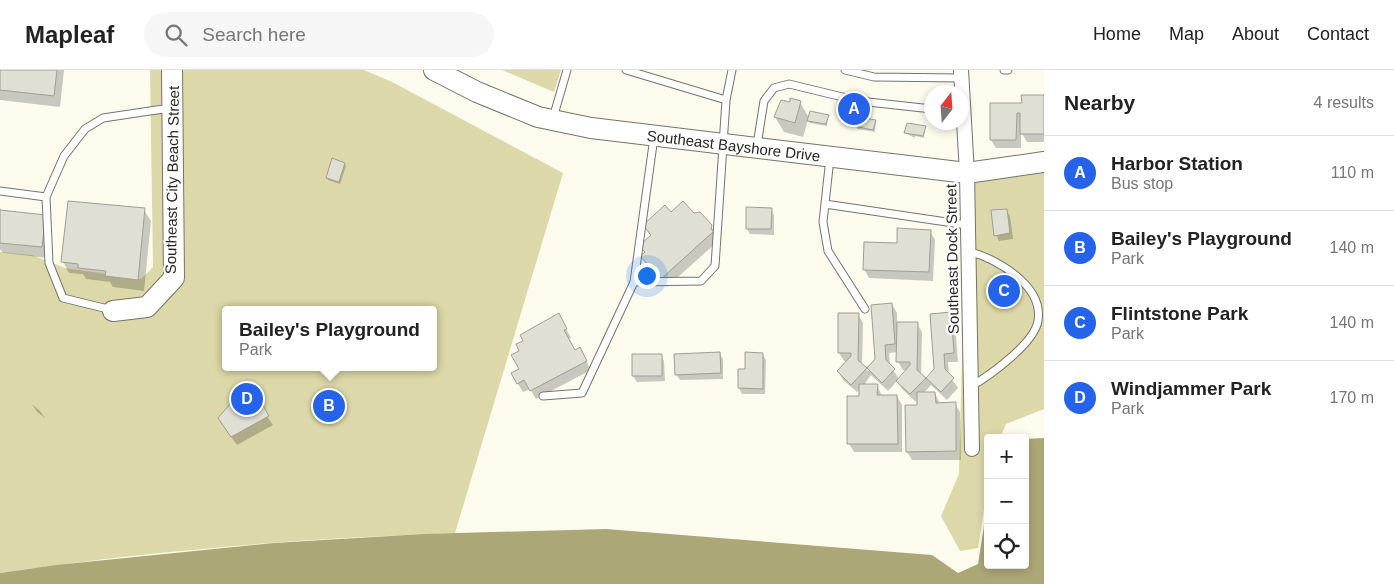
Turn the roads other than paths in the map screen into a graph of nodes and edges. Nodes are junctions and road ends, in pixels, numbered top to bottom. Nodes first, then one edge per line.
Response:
1 (172, 70) edge
2 (434, 70) edge
3 (567, 70) edge
4 (626, 70) edge
5 (732, 70) edge
6 (846, 70) edge
7 (961, 74) edge
8 (726, 100) junction
9 (173, 108) junction
10 (924, 108) edge
11 (553, 120) junction
12 (964, 130) edge
13 (654, 136) junction
14 (723, 145) junction
15 (756, 149) junction
16 (830, 158) junction
17 (1044, 162) edge
18 (967, 173) junction
19 (0, 192) edge
20 (46, 197) junction
21 (825, 204) junction
22 (967, 225) junction
23 (967, 251) junction
24 (634, 282) junction
25 (865, 309) dead end
26 (113, 310) joint
27 (969, 387) junction
28 (543, 396) dead end
29 (972, 449) dead end

1 - 9 street, Southeast City Beach Street
2 - 11 street, Southeast Bayshore Drive
3 - 11 lane
4 - 8 lane
5 - 8 lane
6 - 7 lane
8 - 14 lane
9 - 20 lane
9 - 26 street, Southeast City Beach Street
10 - 15 lane
11 - 13 street, Southeast Bayshore Drive
12 - 18 street, Southeast Dock Street
13 - 14 street, Southeast Bayshore Drive
13 - 24 lane
14 - 15 street, Southeast Bayshore Drive
14 - 24 lane
15 - 16 street, Southeast Bayshore Drive
16 - 18 street, Southeast Bayshore Drive
16 - 21 lane
17 - 18 street, Southeast Bayshore Drive
18 - 22 street, Southeast Dock Street
19 - 20 lane
20 - 26 lane
21 - 22 lane
21 - 25 lane
22 - 23 street, Southeast Dock Street
23 - 27 street, Southeast Dock Street
23 - 27 lane
24 - 28 lane
27 - 29 street, Southeast Dock Street

